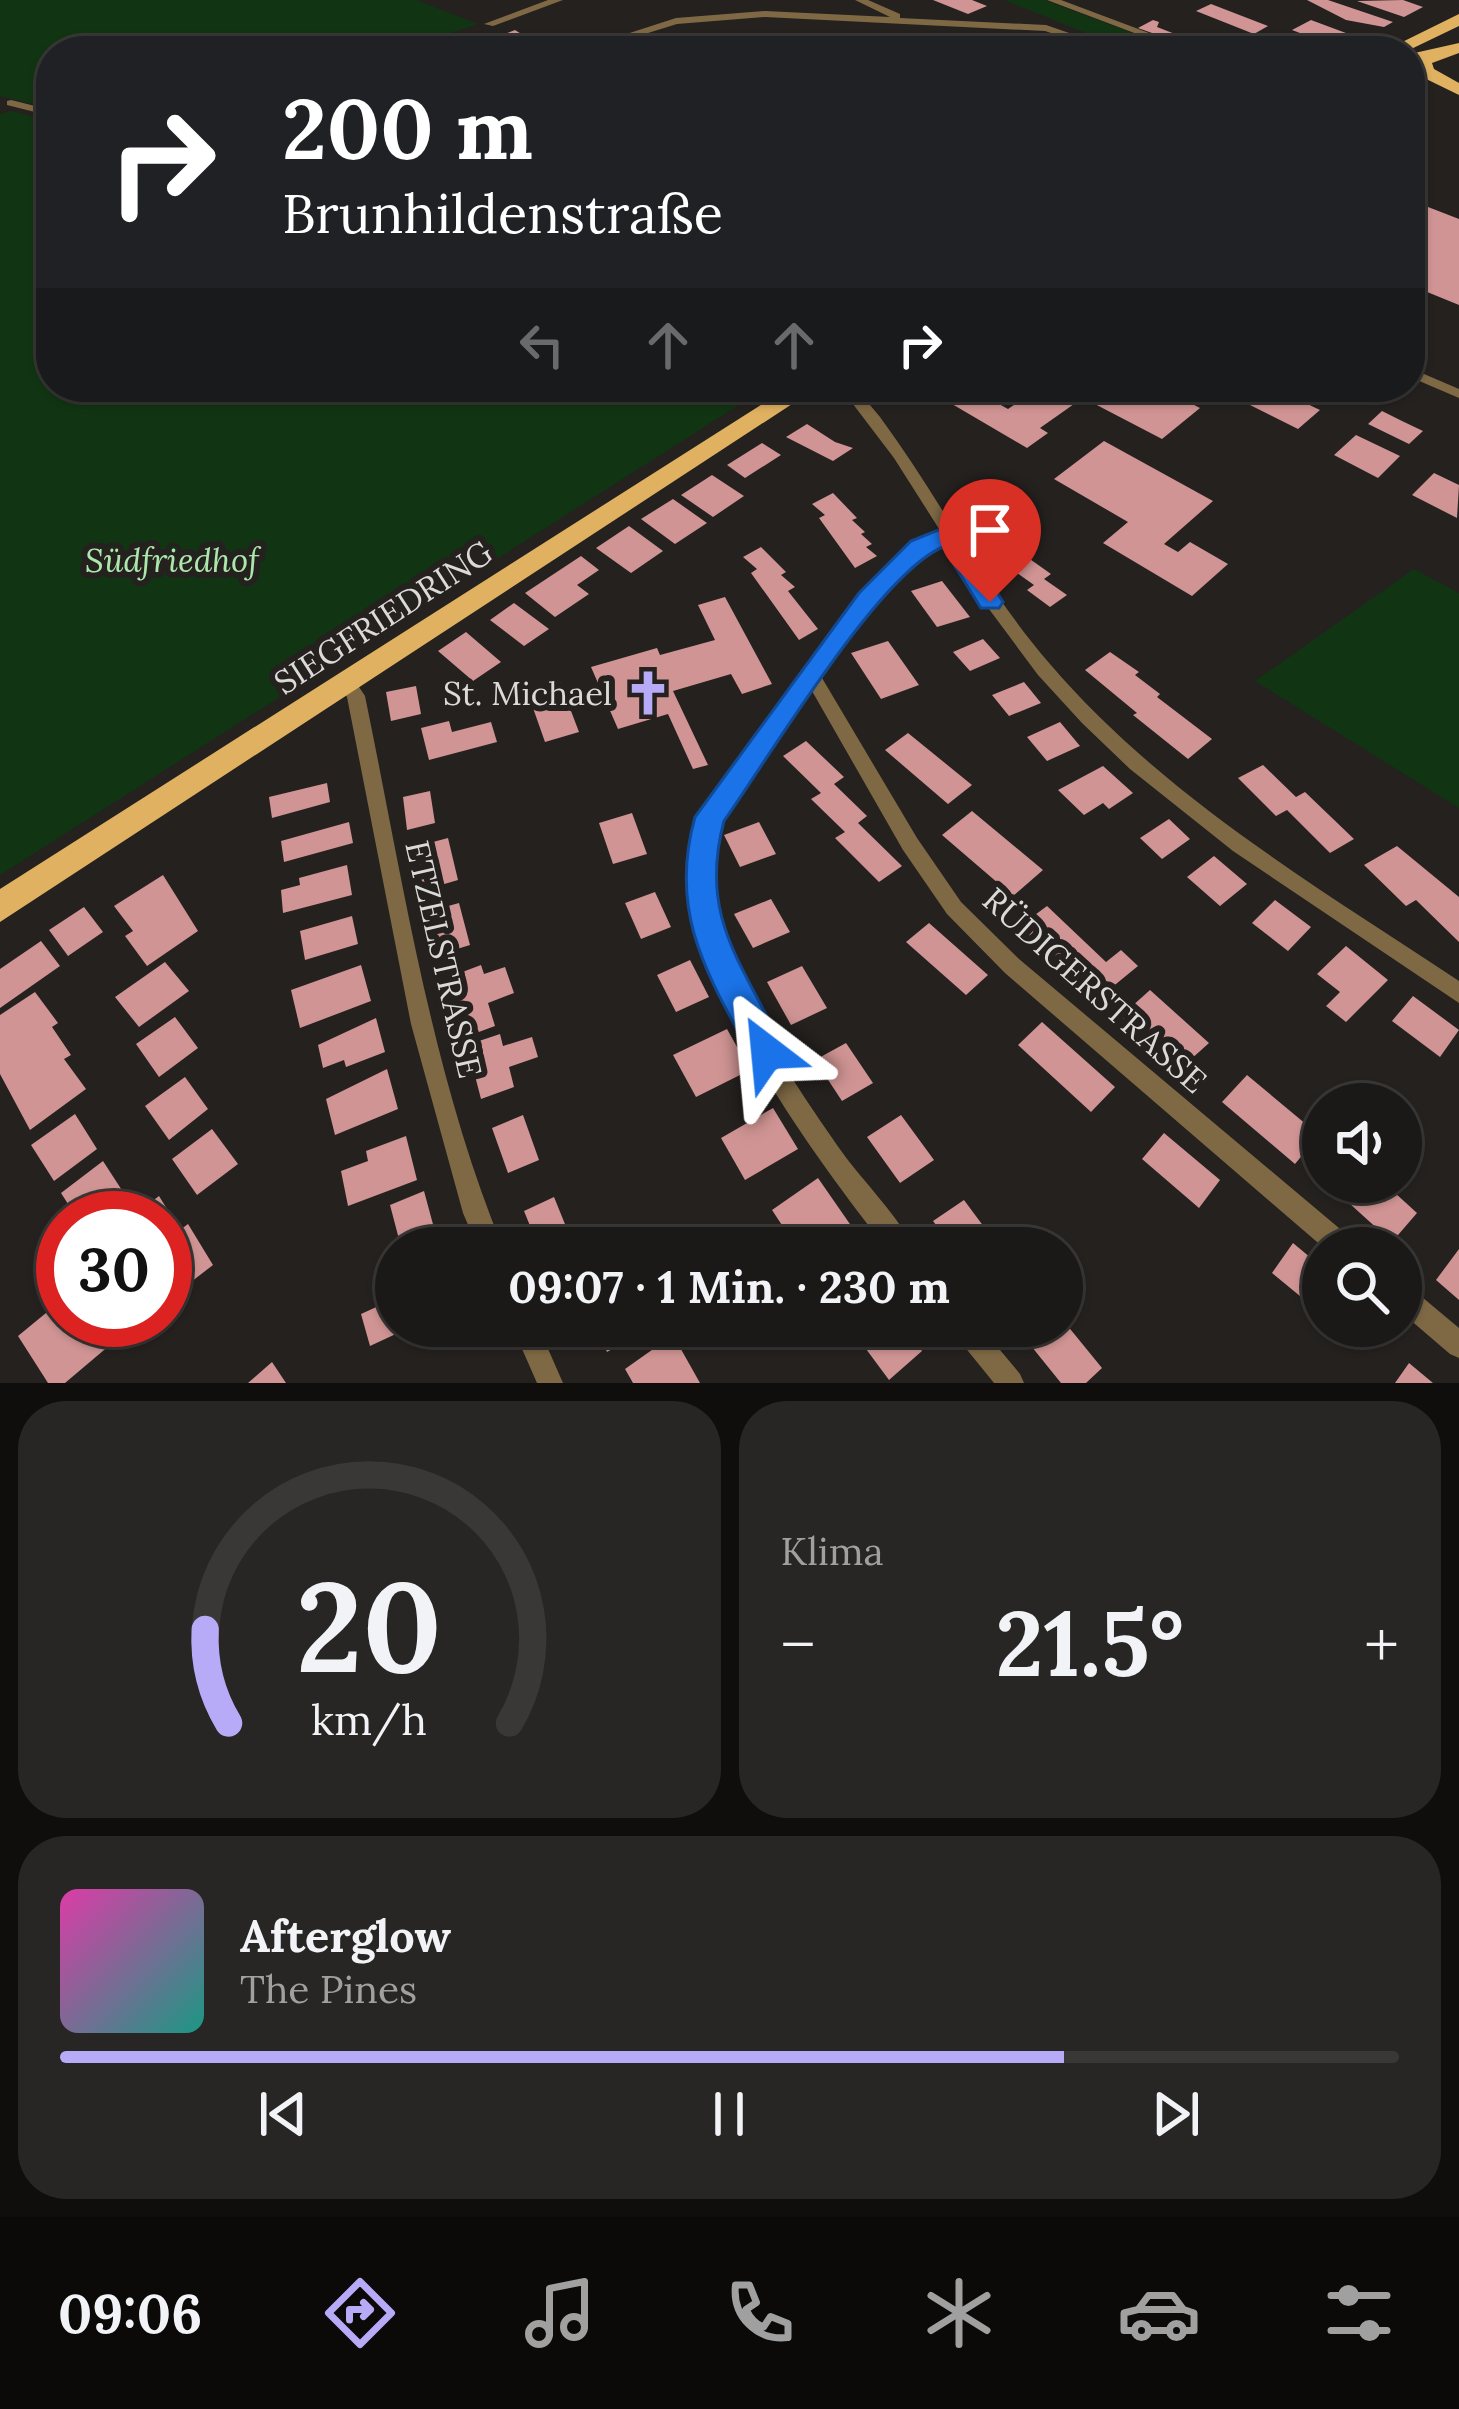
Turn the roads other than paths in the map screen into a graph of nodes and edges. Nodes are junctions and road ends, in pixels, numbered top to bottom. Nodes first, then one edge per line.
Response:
1 (558, 0) edge
2 (860, 0) edge
3 (1052, 0) edge
4 (899, 20) junction
5 (1459, 20) edge
6 (489, 24) dead end
7 (625, 36) edge
8 (1070, 36) edge
9 (1151, 36) edge
10 (1425, 48) edge
11 (1459, 48) edge
12 (1425, 51) edge
13 (1425, 69) edge
14 (1425, 82) edge
15 (1459, 90) edge
16 (11, 103) dead end
17 (36, 109) edge
18 (1425, 379) edge
19 (1459, 394) edge
20 (783, 402) edge
21 (860, 402) edge
22 (948, 535) junction
23 (814, 679) junction
24 (347, 683) junction
25 (0, 907) edge
26 (1459, 993) edge
27 (481, 1227) edge
28 (884, 1227) edge
29 (1318, 1227) edge
30 (1422, 1314) edge
31 (1459, 1345) edge
32 (534, 1347) edge
33 (981, 1347) edge
34 (550, 1383) edge
35 (1011, 1383) edge

1 - 6 street
2 - 4 street
3 - 9 street
4 - 7 street
4 - 8 street
5 - 10 main road
11 - 12 main road
13 - 15 main road
14 - 15 main road
16 - 17 street
18 - 19 street
20 - 24 main road, SIEGFRIEDRING
21 - 22 street
22 - 23 street
22 - 26 street
23 - 28 street
23 - 29 street, RÜDIGERSTRASSE
24 - 25 main road, SIEGFRIEDRING
24 - 27 street, ETZELSTRASSE
30 - 31 street
32 - 34 street
33 - 35 street

